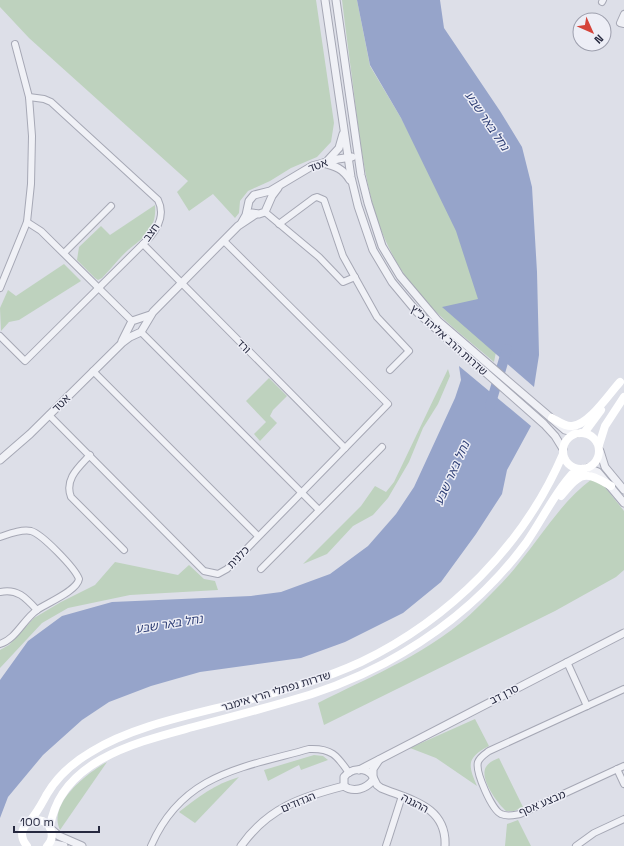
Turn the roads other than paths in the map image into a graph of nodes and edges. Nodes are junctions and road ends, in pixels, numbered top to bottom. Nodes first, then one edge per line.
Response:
1 (325, 0) edge
2 (336, 0) edge
3 (624, 14) edge
4 (624, 24) edge
5 (15, 44) dead end
6 (29, 97) junction
7 (344, 127) junction
8 (358, 156) junction
9 (348, 158) junction
10 (324, 162) junction
11 (353, 184) junction
12 (281, 185) junction
13 (259, 194) junction
14 (269, 204) junction
15 (111, 206) dead end
16 (248, 206) junction
17 (265, 212) junction
18 (256, 214) junction
19 (27, 222) junction
20 (279, 224) junction
21 (238, 226) junction
22 (224, 241) junction
23 (143, 244) junction
24 (64, 253) junction
25 (355, 277) junction
26 (181, 284) junction
27 (0, 288) edge
28 (98, 288) junction
29 (153, 312) junction
30 (133, 322) junction
31 (140, 331) junction
32 (0, 336) edge
33 (120, 344) junction
34 (390, 370) dead end
35 (93, 371) junction
36 (622, 379) edge
37 (624, 397) edge
38 (49, 415) junction
39 (550, 416) junction
40 (580, 433) junction
41 (382, 447) dead end
42 (345, 448) junction
43 (599, 448) junction
44 (563, 451) junction
45 (90, 455) junction
46 (0, 460) edge
47 (585, 468) junction
48 (611, 486) junction
49 (624, 490) edge
50 (301, 493) junction
51 (624, 503) edge
52 (319, 510) junction
53 (540, 521) junction
54 (258, 536) junction
55 (0, 537) edge
56 (124, 550) dead end
57 (261, 569) dead end
58 (0, 592) edge
59 (37, 610) junction
60 (624, 633) edge
61 (0, 644) edge
62 (567, 662) junction
63 (624, 689) edge
64 (587, 706) junction
65 (384, 755) junction
66 (624, 766) edge
67 (617, 769) junction
68 (359, 770) junction
69 (348, 773) junction
70 (373, 776) junction
71 (624, 784) edge
72 (344, 786) junction
73 (366, 787) junction
74 (386, 790) junction
75 (402, 796) junction
76 (624, 819) edge
77 (29, 822) junction
78 (50, 828) junction
79 (22, 833) junction
80 (18, 846) edge
81 (27, 846) edge
82 (48, 846) edge
83 (64, 846) edge
84 (82, 846) edge
85 (150, 846) edge
86 (242, 846) edge
87 (386, 846) edge
88 (445, 846) edge
89 (576, 846) edge

1 - 7 street, שדרות הרב אליהו כ"ץ
2 - 8 street, שדרות הרב אליהו כ"ץ
3 - 4 street
5 - 6 street
6 - 19 street
6 - 23 street, חצב
7 - 9 street, שדרות הרב אליהו כ"ץ
7 - 10 street
8 - 9 street, אטד
8 - 39 street, שדרות הרב אליהו כ"ץ
9 - 10 street, אטד
9 - 11 street, שדרות הרב אליהו כ"ץ
10 - 11 street
10 - 12 street, אטד
11 - 44 street, שדרות הרב אליהו כ"ץ
12 - 13 street, אטד
12 - 14 street, אטד
13 - 14 street
13 - 16 street
14 - 17 street
15 - 24 street
16 - 18 street
16 - 21 street, אטד
17 - 18 street
17 - 20 street
18 - 21 street, אטד
19 - 24 street
19 - 27 street
20 - 25 street
20 - 25 street
21 - 22 street, אטד
22 - 26 street, אטד
22 - 42 street, כלנית
23 - 26 street, ורד
23 - 28 street, חצב
24 - 28 street
25 - 34 street
26 - 29 street, אטד
26 - 42 street, ורד
28 - 30 street
28 - 32 street, חצב
29 - 30 street, אטד
29 - 31 street, אטד
30 - 31 street
30 - 31 street
30 - 33 street, אטד
31 - 33 street, אטד
31 - 50 street
33 - 35 street, אטד
35 - 38 street, אטד
35 - 54 street
36 - 39 main road
36 - 40 main road
37 - 43 main road
38 - 45 street, כלנית
38 - 46 street, אטד
39 - 40 street, שדרות הרב אליהו כ"ץ
40 - 43 main road
40 - 44 main road
41 - 52 street
42 - 50 street, כלנית
43 - 47 main road
43 - 49 street
44 - 47 main road
44 - 77 main road, שדרות נפתלי הרץ אימבר
45 - 54 street, כלנית
45 - 56 street
47 - 48 street
47 - 53 main road, שדרות נפתלי הרץ אימבר
48 - 51 street
48 - 53 main road
50 - 52 street
50 - 54 street, כלנית
52 - 57 street
53 - 78 main road, שדרות נפתלי הרץ אימבר
55 - 59 street
58 - 59 street
59 - 61 street
60 - 62 street, סרן דב
62 - 64 street
62 - 65 street, סרן דב
63 - 64 street
64 - 67 street, מבצע אסף
65 - 68 street, סרן דב
65 - 70 street
66 - 67 street
67 - 71 street
68 - 69 street
68 - 70 street
69 - 72 street
69 - 85 street
70 - 73 street
70 - 74 street, ההגנה
72 - 73 street
72 - 86 street, הגדודים
73 - 74 street, ההגנה
74 - 75 street, ההגנה
75 - 87 street
75 - 88 street, ההגנה
76 - 89 street
77 - 78 main road
77 - 79 main road, שדרות נפתלי הרץ אימבר
78 - 82 main road, שדרות נפתלי הרץ אימבר
78 - 84 street
79 - 80 main road
79 - 81 main road
82 - 83 street

